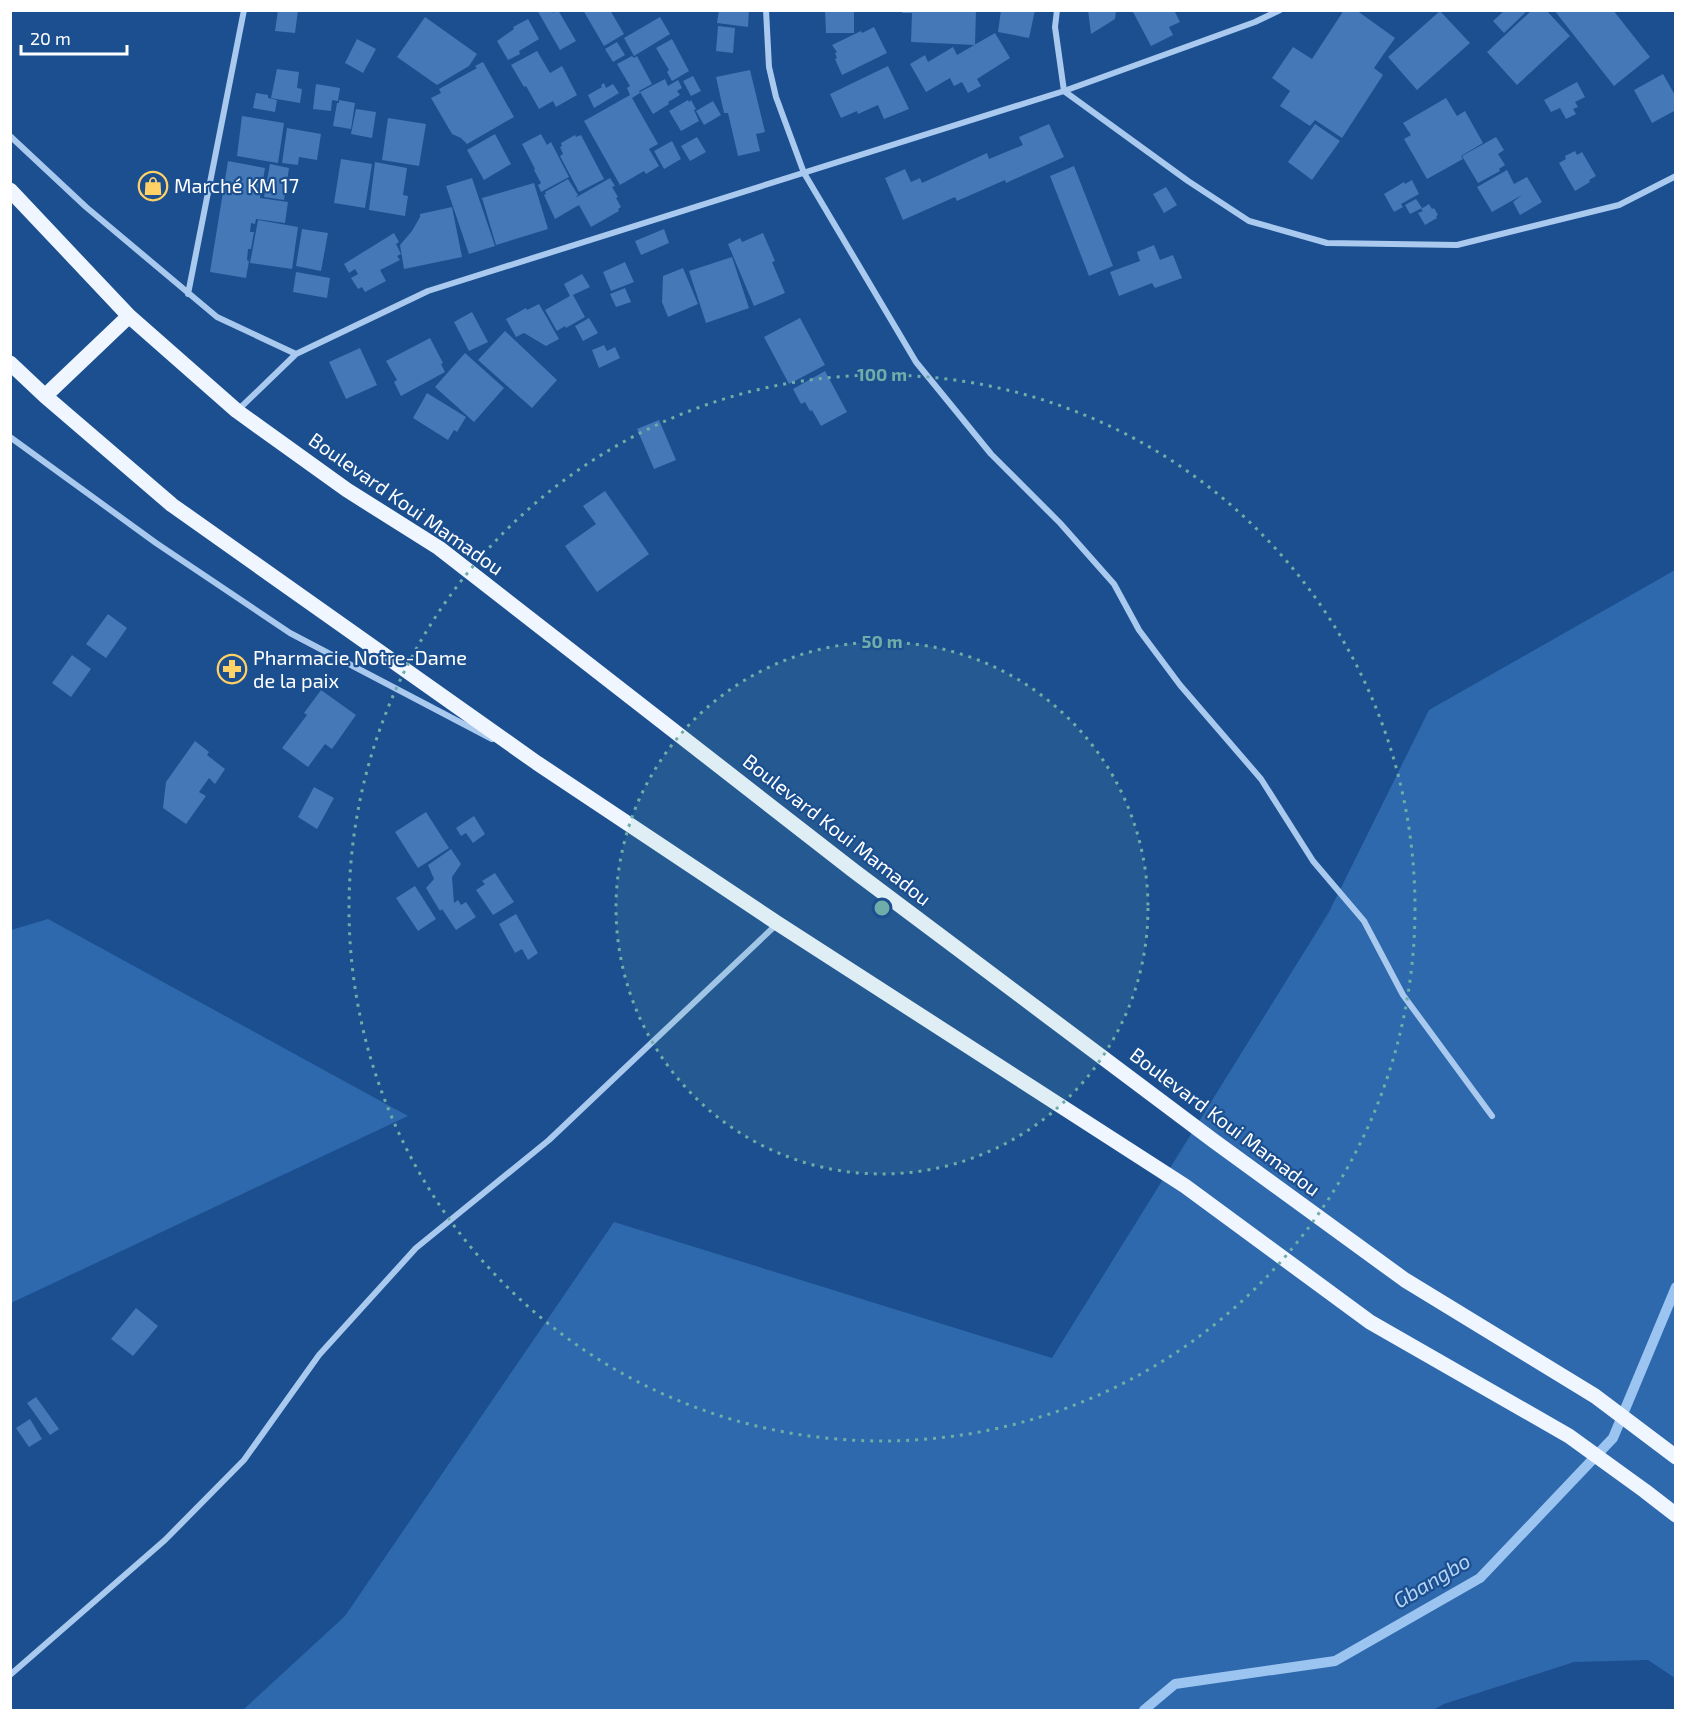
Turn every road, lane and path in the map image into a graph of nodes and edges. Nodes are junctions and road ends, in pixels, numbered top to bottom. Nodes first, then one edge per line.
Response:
1 (244, 10) edge
2 (766, 10) edge
3 (1057, 10) edge
4 (1280, 10) edge
5 (1064, 91) junction
6 (10, 136) edge
7 (804, 173) junction
8 (1676, 176) edge
9 (10, 190) edge
10 (188, 294) junction
11 (129, 315) junction
12 (296, 354) junction
13 (10, 363) edge
14 (45, 396) junction
15 (237, 411) junction
16 (10, 438) edge
17 (537, 763) junction
18 (777, 923) junction
19 (1492, 1116) dead end
20 (1674, 1456) edge
21 (1676, 1515) edge
22 (10, 1675) edge

1 - 10 street
2 - 7 street
3 - 5 street
4 - 5 street
5 - 7 street
5 - 8 street
6 - 10 street
7 - 12 street
7 - 19 street
9 - 11 main road, Boulevard Koui Mamadou
10 - 12 street
11 - 14 main road
11 - 15 main road, Boulevard Koui Mamadou
12 - 15 street
13 - 14 main road
14 - 17 main road
15 - 20 main road, Boulevard Koui Mamadou
16 - 17 street
17 - 18 main road
18 - 21 main road
18 - 22 street

